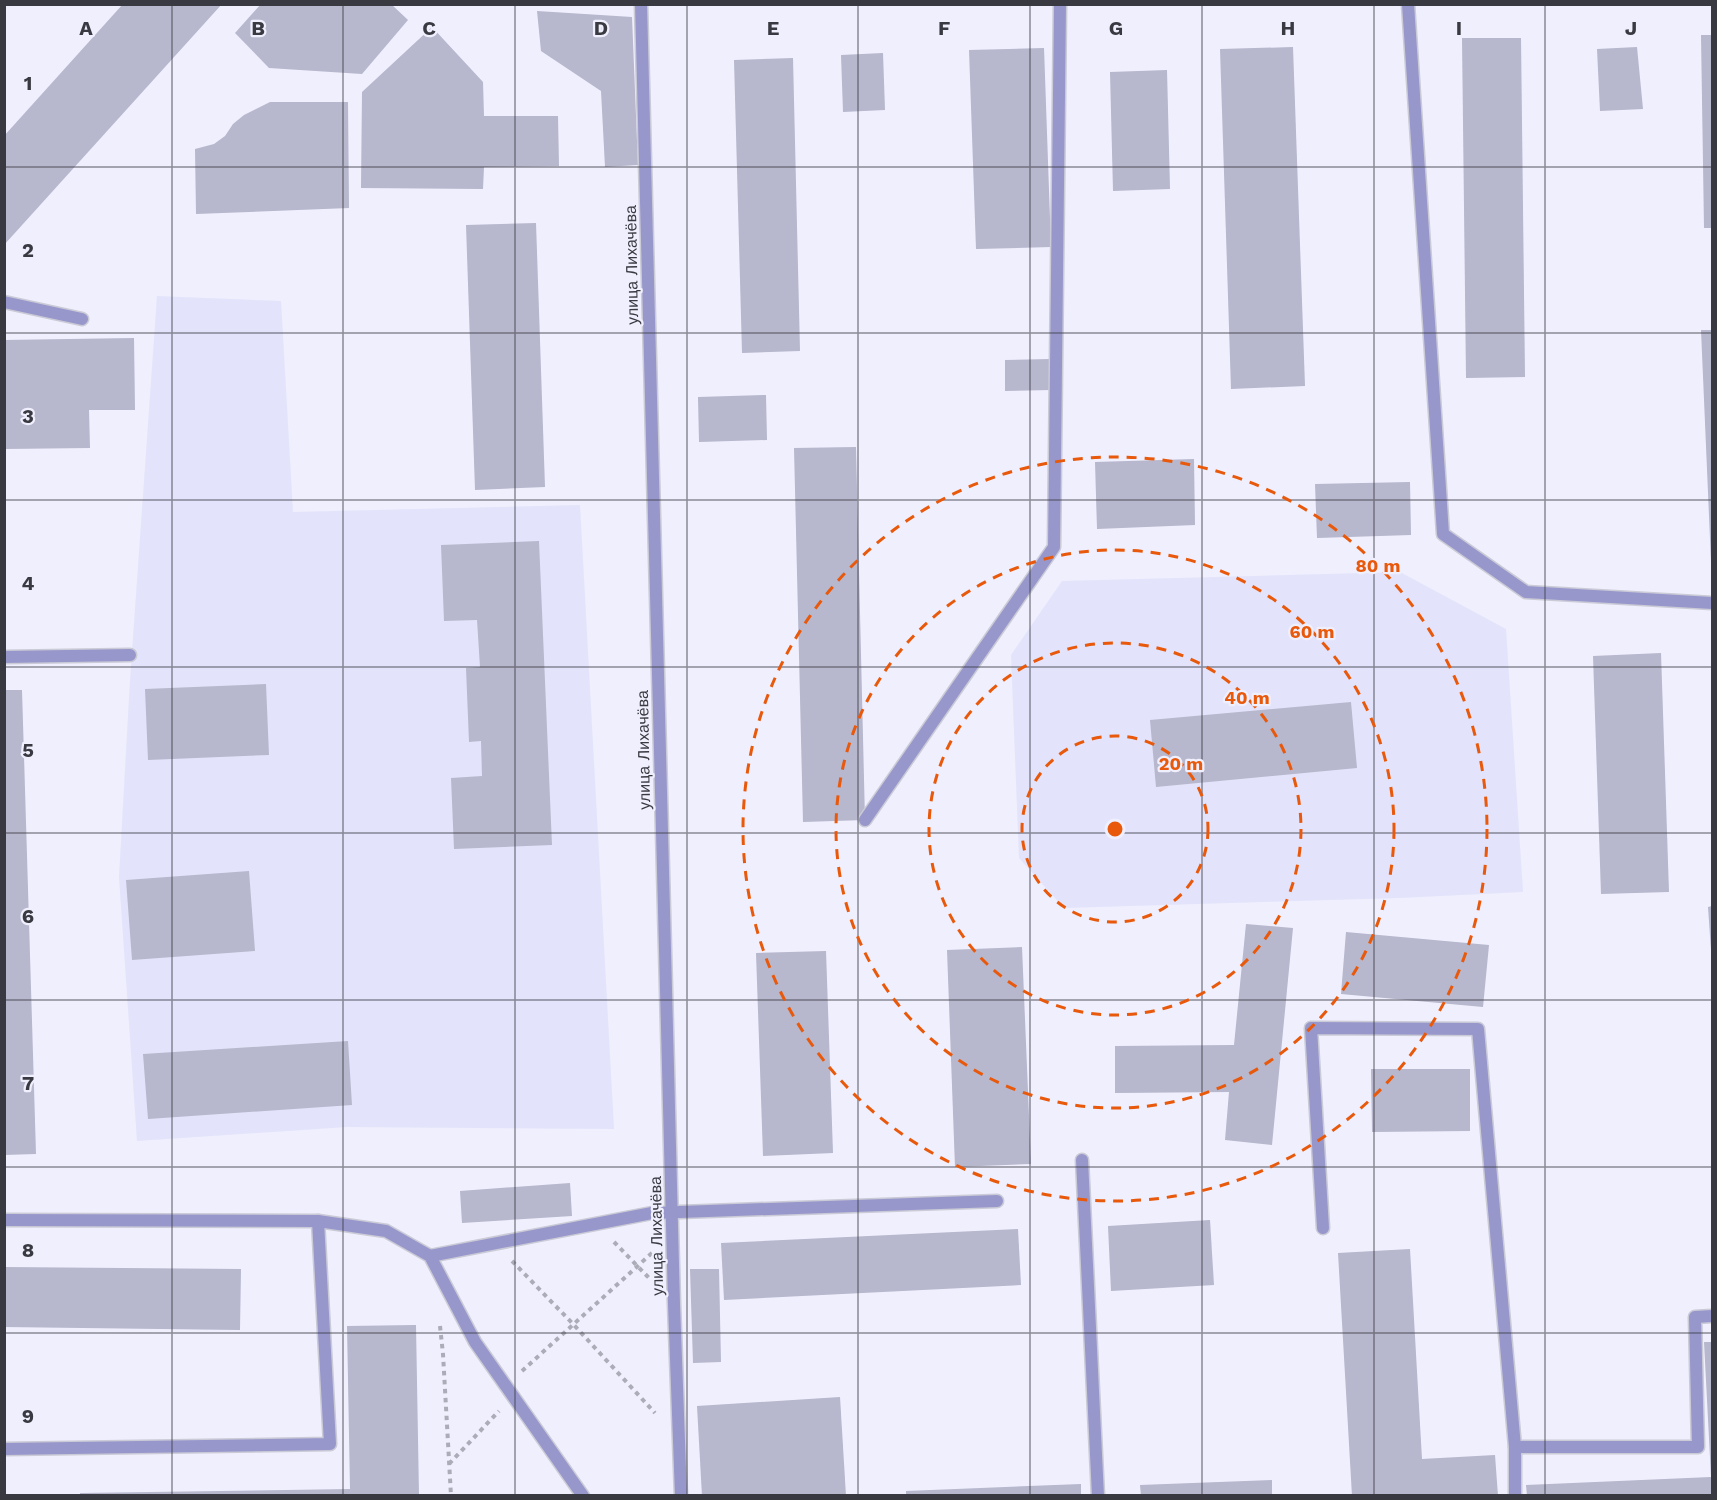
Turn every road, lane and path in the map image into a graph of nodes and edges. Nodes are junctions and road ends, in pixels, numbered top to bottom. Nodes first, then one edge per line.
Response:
1 (641, 4) edge
2 (1060, 4) edge
3 (1408, 4) edge
4 (4, 303) edge
5 (82, 319) dead end
6 (1713, 603) edge
7 (130, 654) dead end
8 (4, 657) edge
9 (865, 820) dead end
10 (1082, 1160) dead end
11 (997, 1201) dead end
12 (672, 1212) junction
13 (4, 1220) edge
14 (318, 1221) junction
15 (597, 1224) junction
16 (1323, 1228) dead end
17 (672, 1234) junction
18 (495, 1244) junction
19 (430, 1256) junction
20 (637, 1266) junction
21 (674, 1304) junction
22 (1713, 1316) edge
23 (439, 1321) dead end
24 (573, 1324) junction
25 (513, 1396) junction
26 (678, 1439) junction
27 (1515, 1447) junction
28 (4, 1449) edge
29 (449, 1464) junction
30 (451, 1496) edge
31 (583, 1496) edge
32 (681, 1496) edge
33 (1098, 1496) edge
34 (1515, 1496) edge

1 - 12 street, улица Лихачёва
2 - 9 street
3 - 6 street
4 - 5 street
7 - 8 street
10 - 33 street
11 - 12 street
12 - 15 street
12 - 17 street, улица Лихачёва
13 - 14 street
14 - 19 street
14 - 28 street
15 - 18 street
15 - 20 path
16 - 27 street
17 - 20 path
17 - 21 street, улица Лихачёва
18 - 19 street
18 - 24 path
19 - 25 street
20 - 21 path
20 - 24 path
21 - 26 street, улица Лихачёва
22 - 27 street
23 - 29 path
24 - 25 path
24 - 26 path
25 - 29 path
25 - 31 street
26 - 32 street, улица Лихачёва
27 - 34 street
29 - 30 path

